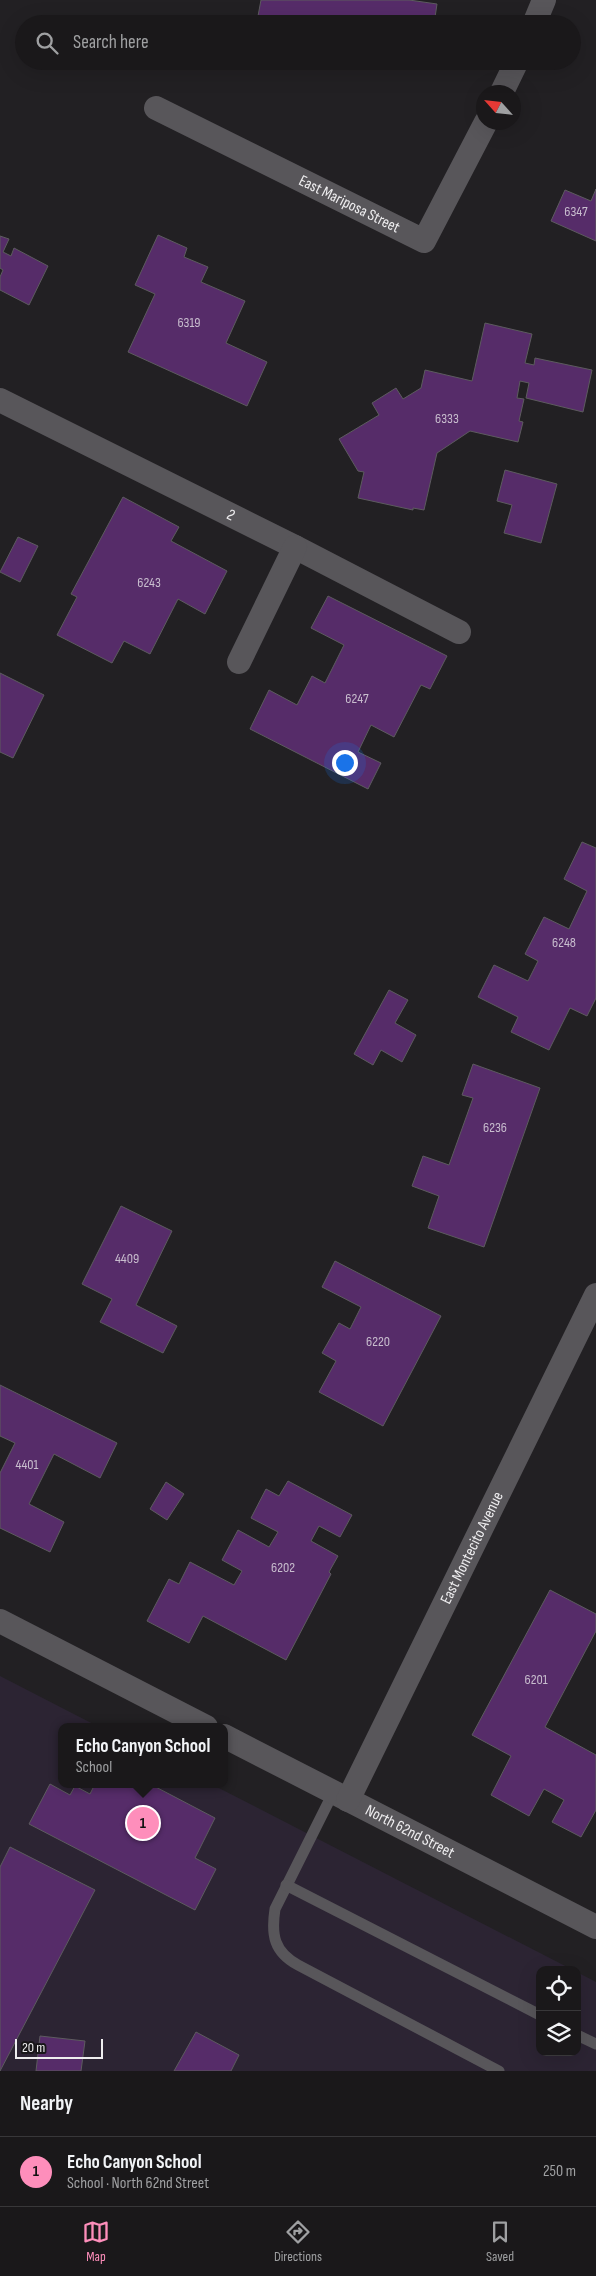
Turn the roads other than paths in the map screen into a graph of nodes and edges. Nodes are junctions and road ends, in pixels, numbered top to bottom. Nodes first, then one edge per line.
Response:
1 (544, 0) edge
2 (538, 15) edge
3 (513, 70) edge
4 (505, 85) edge
5 (156, 108) dead end
6 (482, 130) edge
7 (0, 400) edge
8 (295, 547) junction
9 (458, 632) dead end
10 (239, 662) dead end
11 (596, 1294) edge
12 (0, 1621) edge
13 (198, 1723) edge
14 (228, 1738) edge
15 (341, 1796) junction
16 (286, 1885) junction
17 (596, 1926) edge
18 (536, 2014) edge
19 (581, 2037) edge
20 (596, 2044) edge
21 (499, 2071) edge

1 - 2 street
3 - 4 street
5 - 6 street, East Mariposa Street
7 - 8 street, 2
8 - 9 street, 2
8 - 10 street
11 - 15 street, East Montecito Avenue
12 - 13 street
14 - 15 street, North 62nd Street
15 - 16 lane
15 - 17 street, North 62nd Street
16 - 18 lane
16 - 21 lane
19 - 20 lane

